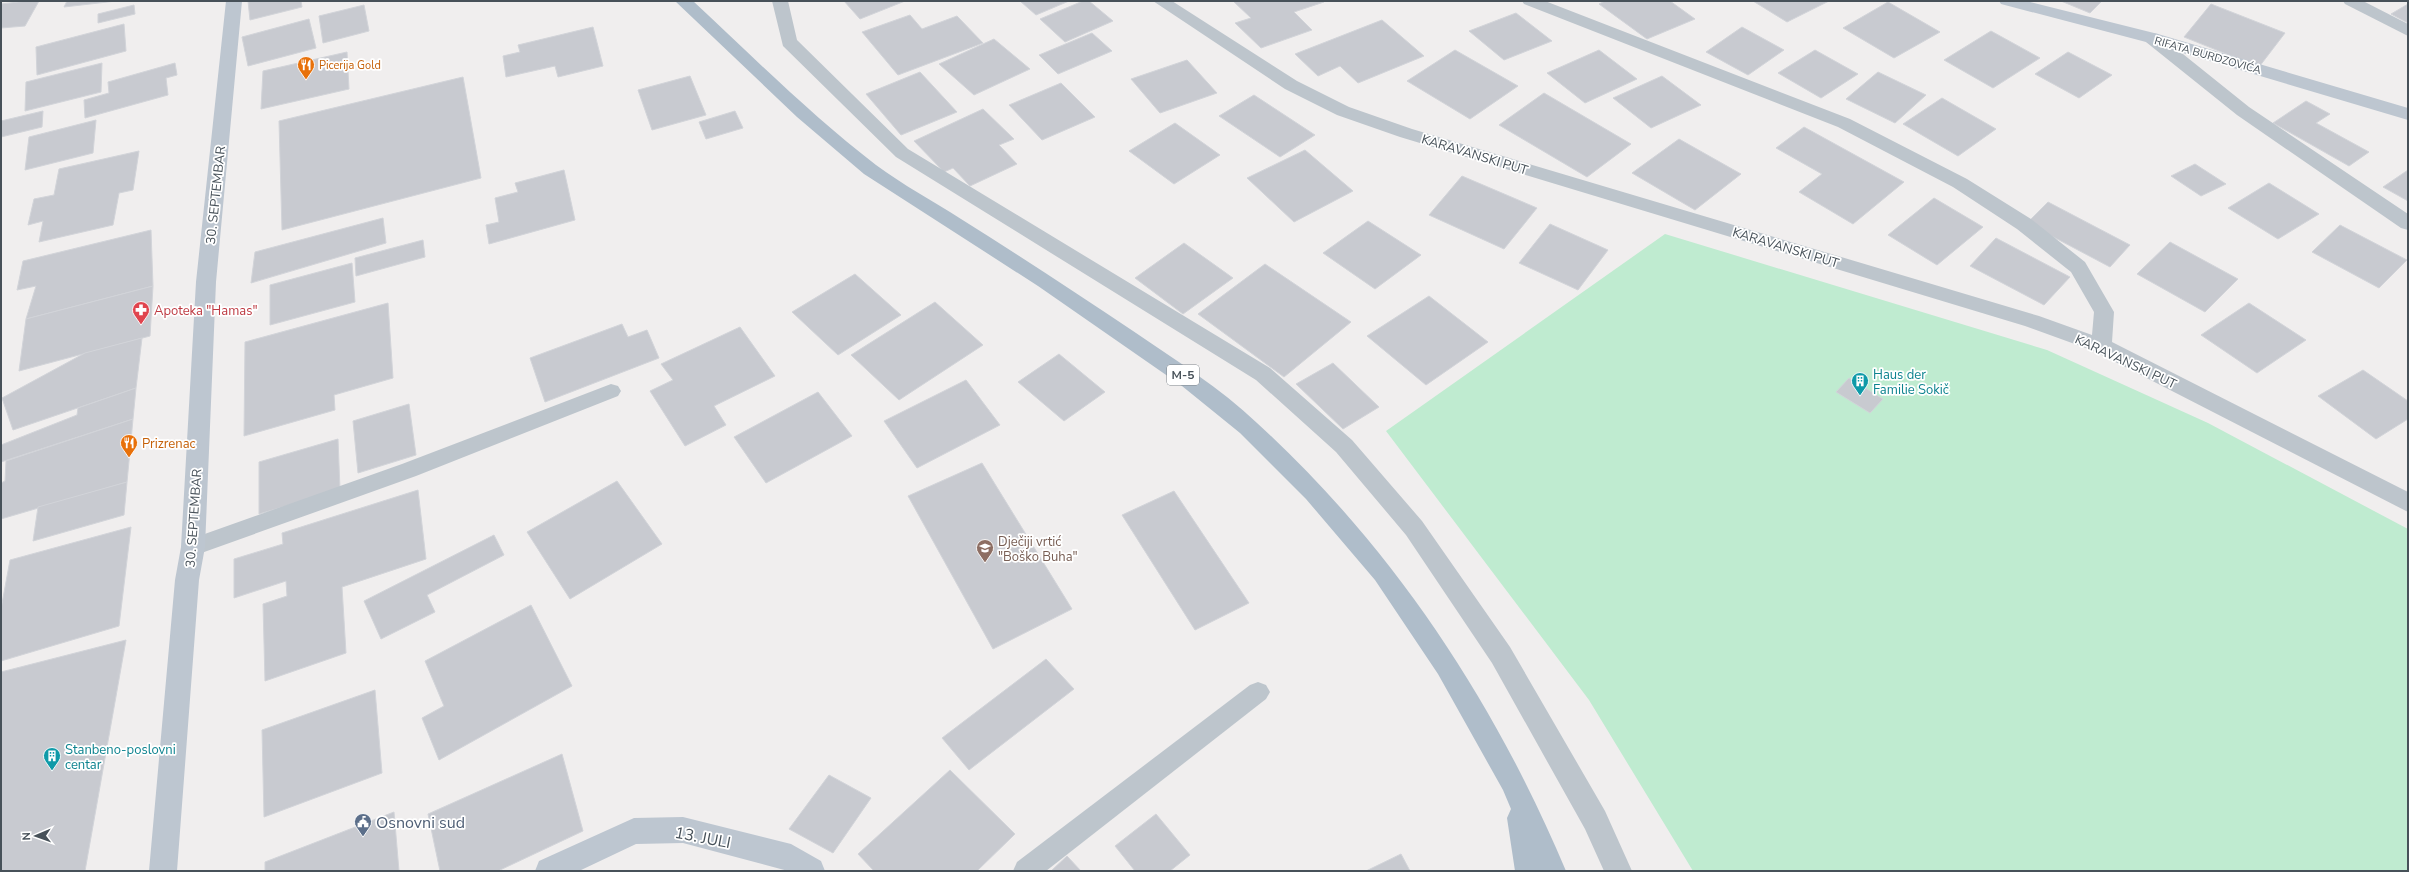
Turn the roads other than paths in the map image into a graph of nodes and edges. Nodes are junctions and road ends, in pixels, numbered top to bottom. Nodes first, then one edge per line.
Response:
1 (234, 1) edge
2 (683, 1) edge
3 (780, 1) edge
4 (1161, 1) edge
5 (1530, 1) edge
6 (2007, 1) edge
7 (2351, 1) edge
8 (2408, 31) edge
9 (2152, 38) junction
10 (2408, 114) edge
11 (2408, 223) edge
12 (2101, 346) junction
13 (612, 391) dead end
14 (2408, 503) edge
15 (193, 547) junction
16 (1258, 692) dead end
17 (1513, 782) junction
18 (164, 870) edge
19 (549, 871) edge
20 (811, 871) edge
21 (1026, 871) edge
22 (1529, 871) edge
23 (1552, 871) edge
24 (1618, 871) edge

1 - 15 street, 30. SEPTEMBAR
2 - 17 main road, M-5
3 - 24 street
4 - 12 street, KARAVANSKI PUT
5 - 12 street
6 - 9 street, RIFATA BURDZOVIĆA
7 - 8 street
9 - 10 street, RIFATA BURDZOVIĆA
9 - 11 street
12 - 14 street, KARAVANSKI PUT
13 - 15 lane
15 - 18 street, 30. SEPTEMBAR
16 - 21 lane
17 - 22 main road
17 - 23 main road, M-5
19 - 20 street, 13. JULI

